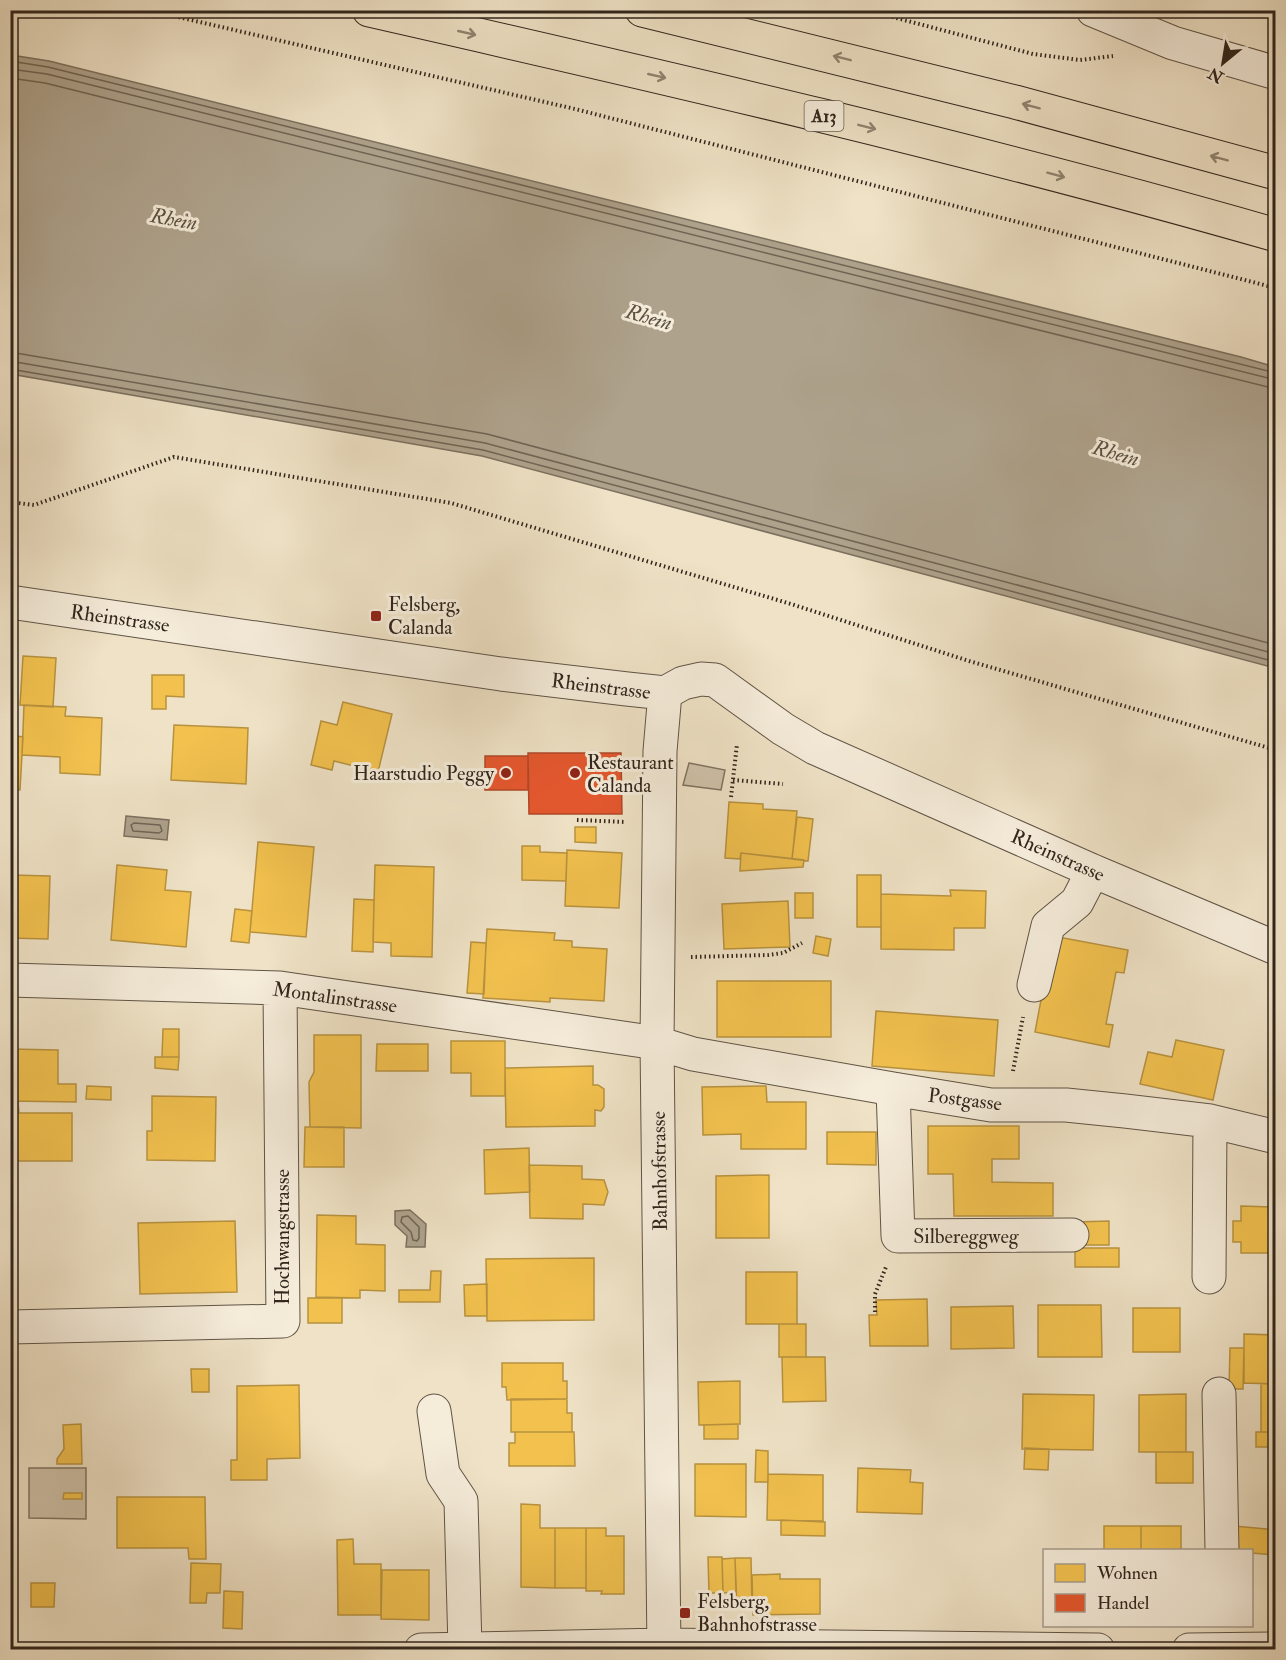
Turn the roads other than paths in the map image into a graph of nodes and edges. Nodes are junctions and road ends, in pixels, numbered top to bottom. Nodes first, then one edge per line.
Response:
1 (369, 10) edge
2 (642, 10) edge
3 (1093, 10) edge
4 (1275, 73) edge
5 (1275, 173) edge
6 (1275, 235) edge
7 (10, 602) edge
8 (665, 693) junction
9 (1093, 871) junction
10 (1275, 948) edge
11 (10, 980) edge
12 (1035, 985) dead end
13 (280, 988) junction
14 (657, 1043) junction
15 (893, 1089) junction
16 (1210, 1121) junction
17 (1275, 1137) edge
18 (1072, 1235) dead end
19 (1209, 1277) dead end
20 (10, 1327) edge
21 (1219, 1394) dead end
22 (434, 1412) dead end
23 (1222, 1549) edge
24 (1223, 1627) edge
25 (664, 1647) edge
26 (465, 1648) junction
27 (1223, 1649) edge
28 (1275, 1649) edge
29 (421, 1650) edge
30 (1098, 1650) edge
31 (1188, 1650) edge

1 -> 6 highway, A13
5 -> 2 highway
3 - 4 street
7 - 8 street, Rheinstrasse
8 - 9 street, Rheinstrasse
8 - 14 street, Bahnhofstrasse
9 - 10 street, Rheinstrasse
9 - 12 street
11 - 13 street, Montalinstrasse
13 - 14 street, Montalinstrasse
13 - 20 street, Hochwangstrasse
14 - 15 street, Postgasse
14 - 25 street, Bahnhofstrasse
15 - 16 street, Postgasse
15 - 18 street, Silbereggweg
16 - 17 street, Postgasse
16 - 19 street
21 - 23 street
22 - 26 street
24 - 27 street
25 - 26 street
25 - 30 street
26 - 29 street
27 - 28 street
27 - 31 street

